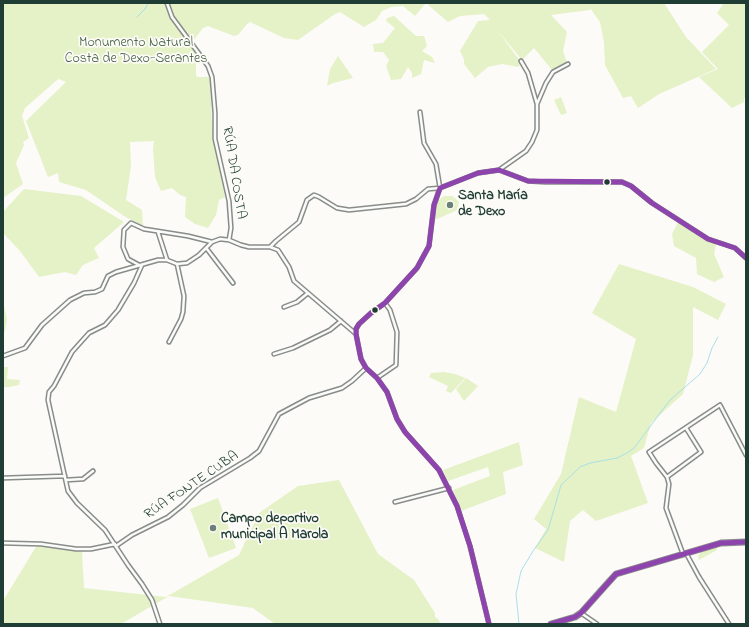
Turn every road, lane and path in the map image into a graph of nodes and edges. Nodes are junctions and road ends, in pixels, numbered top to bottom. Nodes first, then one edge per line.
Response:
1 (167, 3) edge
2 (520, 61) dead end
3 (568, 64) dead end
4 (537, 104) junction
5 (420, 112) dead end
6 (499, 170) junction
7 (440, 188) junction
8 (158, 232) junction
9 (229, 240) junction
10 (212, 242) junction
11 (270, 247) junction
12 (207, 249) junction
13 (746, 258) edge
14 (167, 260) junction
15 (177, 264) junction
16 (140, 265) junction
17 (233, 283) dead end
18 (308, 294) junction
19 (385, 303) junction
20 (284, 307) dead end
21 (341, 321) junction
22 (356, 334) junction
23 (169, 342) dead end
24 (274, 354) dead end
25 (3, 356) edge
26 (366, 368) junction
27 (377, 378) junction
28 (686, 428) junction
29 (746, 455) edge
30 (92, 471) dead end
31 (65, 476) junction
32 (667, 477) junction
33 (3, 478) edge
34 (65, 480) junction
35 (449, 488) junction
36 (395, 502) dead end
37 (746, 542) edge
38 (3, 543) edge
39 (115, 545) junction
40 (685, 553) junction
41 (581, 613) junction
42 (160, 624) edge
43 (489, 624) edge
44 (551, 624) edge
45 (597, 624) edge
46 (729, 624) edge

1 - 9 street, RÚA DA COSTA
2 - 4 street
3 - 4 street
4 - 6 street
5 - 7 street
6 - 7 street
6 - 13 street
7 - 11 street
7 - 19 street
8 - 10 street
8 - 14 street
8 - 16 street
9 - 10 street
9 - 11 street
10 - 12 street
11 - 18 street
12 - 15 street
12 - 17 street
14 - 15 street
14 - 16 street
15 - 23 street
16 - 25 street
16 - 31 street
18 - 20 street
18 - 21 street
19 - 22 street
19 - 27 street
21 - 22 street
21 - 24 street
22 - 26 street
26 - 27 street
26 - 39 street, RÚA FONTE CUBA
27 - 35 street
28 - 29 street
28 - 32 street
28 - 32 street
30 - 34 street
31 - 33 street
31 - 34 street
32 - 40 street
34 - 39 street
35 - 36 street
35 - 43 street
37 - 40 main road
38 - 39 street
39 - 42 street
40 - 41 main road
40 - 46 street
41 - 44 main road
41 - 45 street

